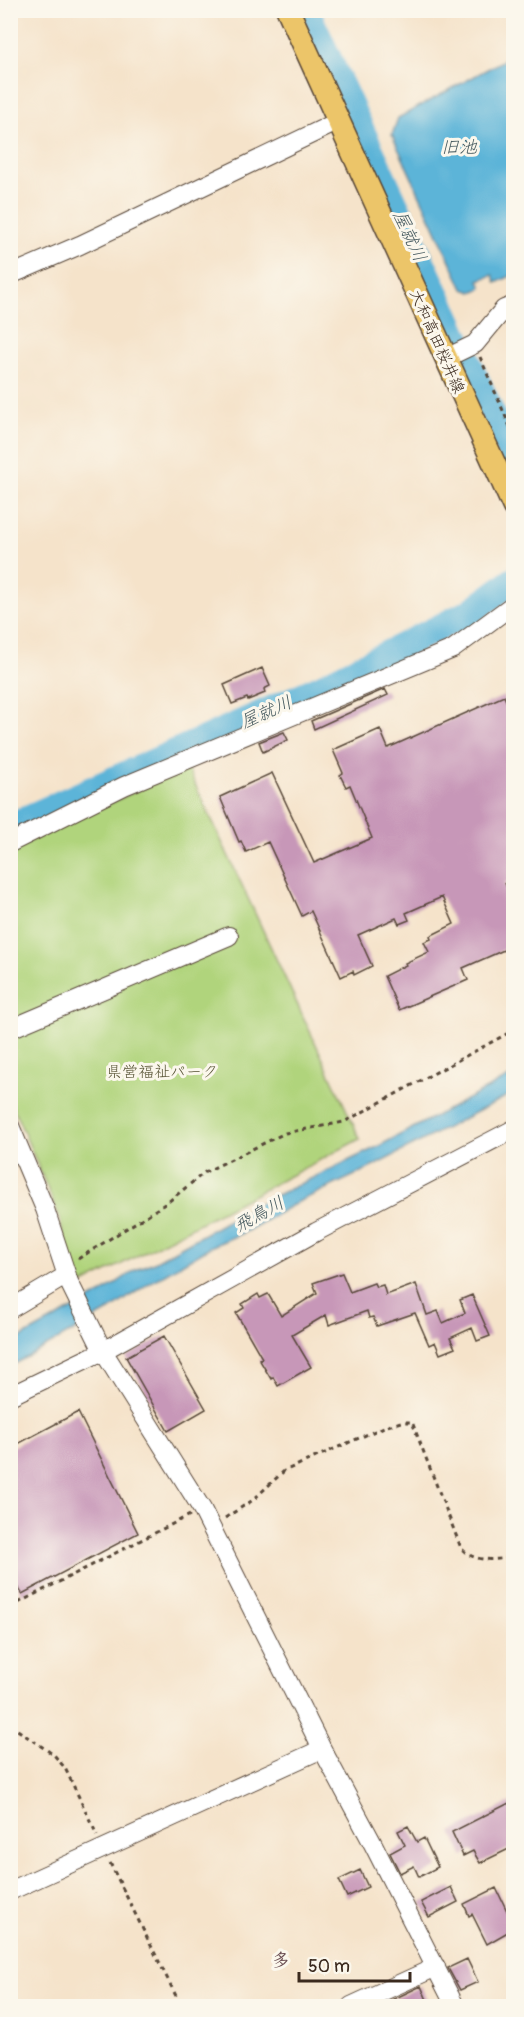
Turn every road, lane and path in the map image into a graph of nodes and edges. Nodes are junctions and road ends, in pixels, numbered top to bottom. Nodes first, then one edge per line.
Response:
1 (288, 10) edge
2 (339, 122) junction
3 (10, 275) edge
4 (513, 305) edge
5 (462, 350) junction
6 (513, 436) edge
7 (513, 507) edge
8 (513, 603) edge
9 (10, 843) edge
10 (228, 936) dead end
11 (10, 1029) edge
12 (513, 1030) edge
13 (10, 1126) edge
14 (513, 1130) edge
15 (67, 1275) junction
16 (10, 1309) edge
17 (101, 1348) junction
18 (10, 1396) edge
19 (202, 1509) junction
20 (210, 1526) junction
21 (513, 1557) edge
22 (10, 1607) edge
23 (10, 1725) edge
24 (322, 1749) junction
25 (104, 1850) junction
26 (10, 1891) edge
27 (436, 1966) junction
28 (181, 2007) edge
29 (351, 2007) edge
30 (455, 2007) edge

1 - 2 main road, 大和高田桜井線
2 - 3 street
2 - 5 main road, 大和高田桜井線
4 - 5 street
5 - 6 path
5 - 7 main road, 大和高田桜井線
8 - 9 street
10 - 11 street
12 - 15 path
13 - 15 street
14 - 17 street
15 - 16 street
15 - 17 street
17 - 18 street
17 - 19 street
19 - 20 street
19 - 22 path
20 - 21 path
20 - 24 street
23 - 25 path
24 - 25 street
24 - 27 street
25 - 26 street
25 - 28 path
27 - 29 street
27 - 30 street

